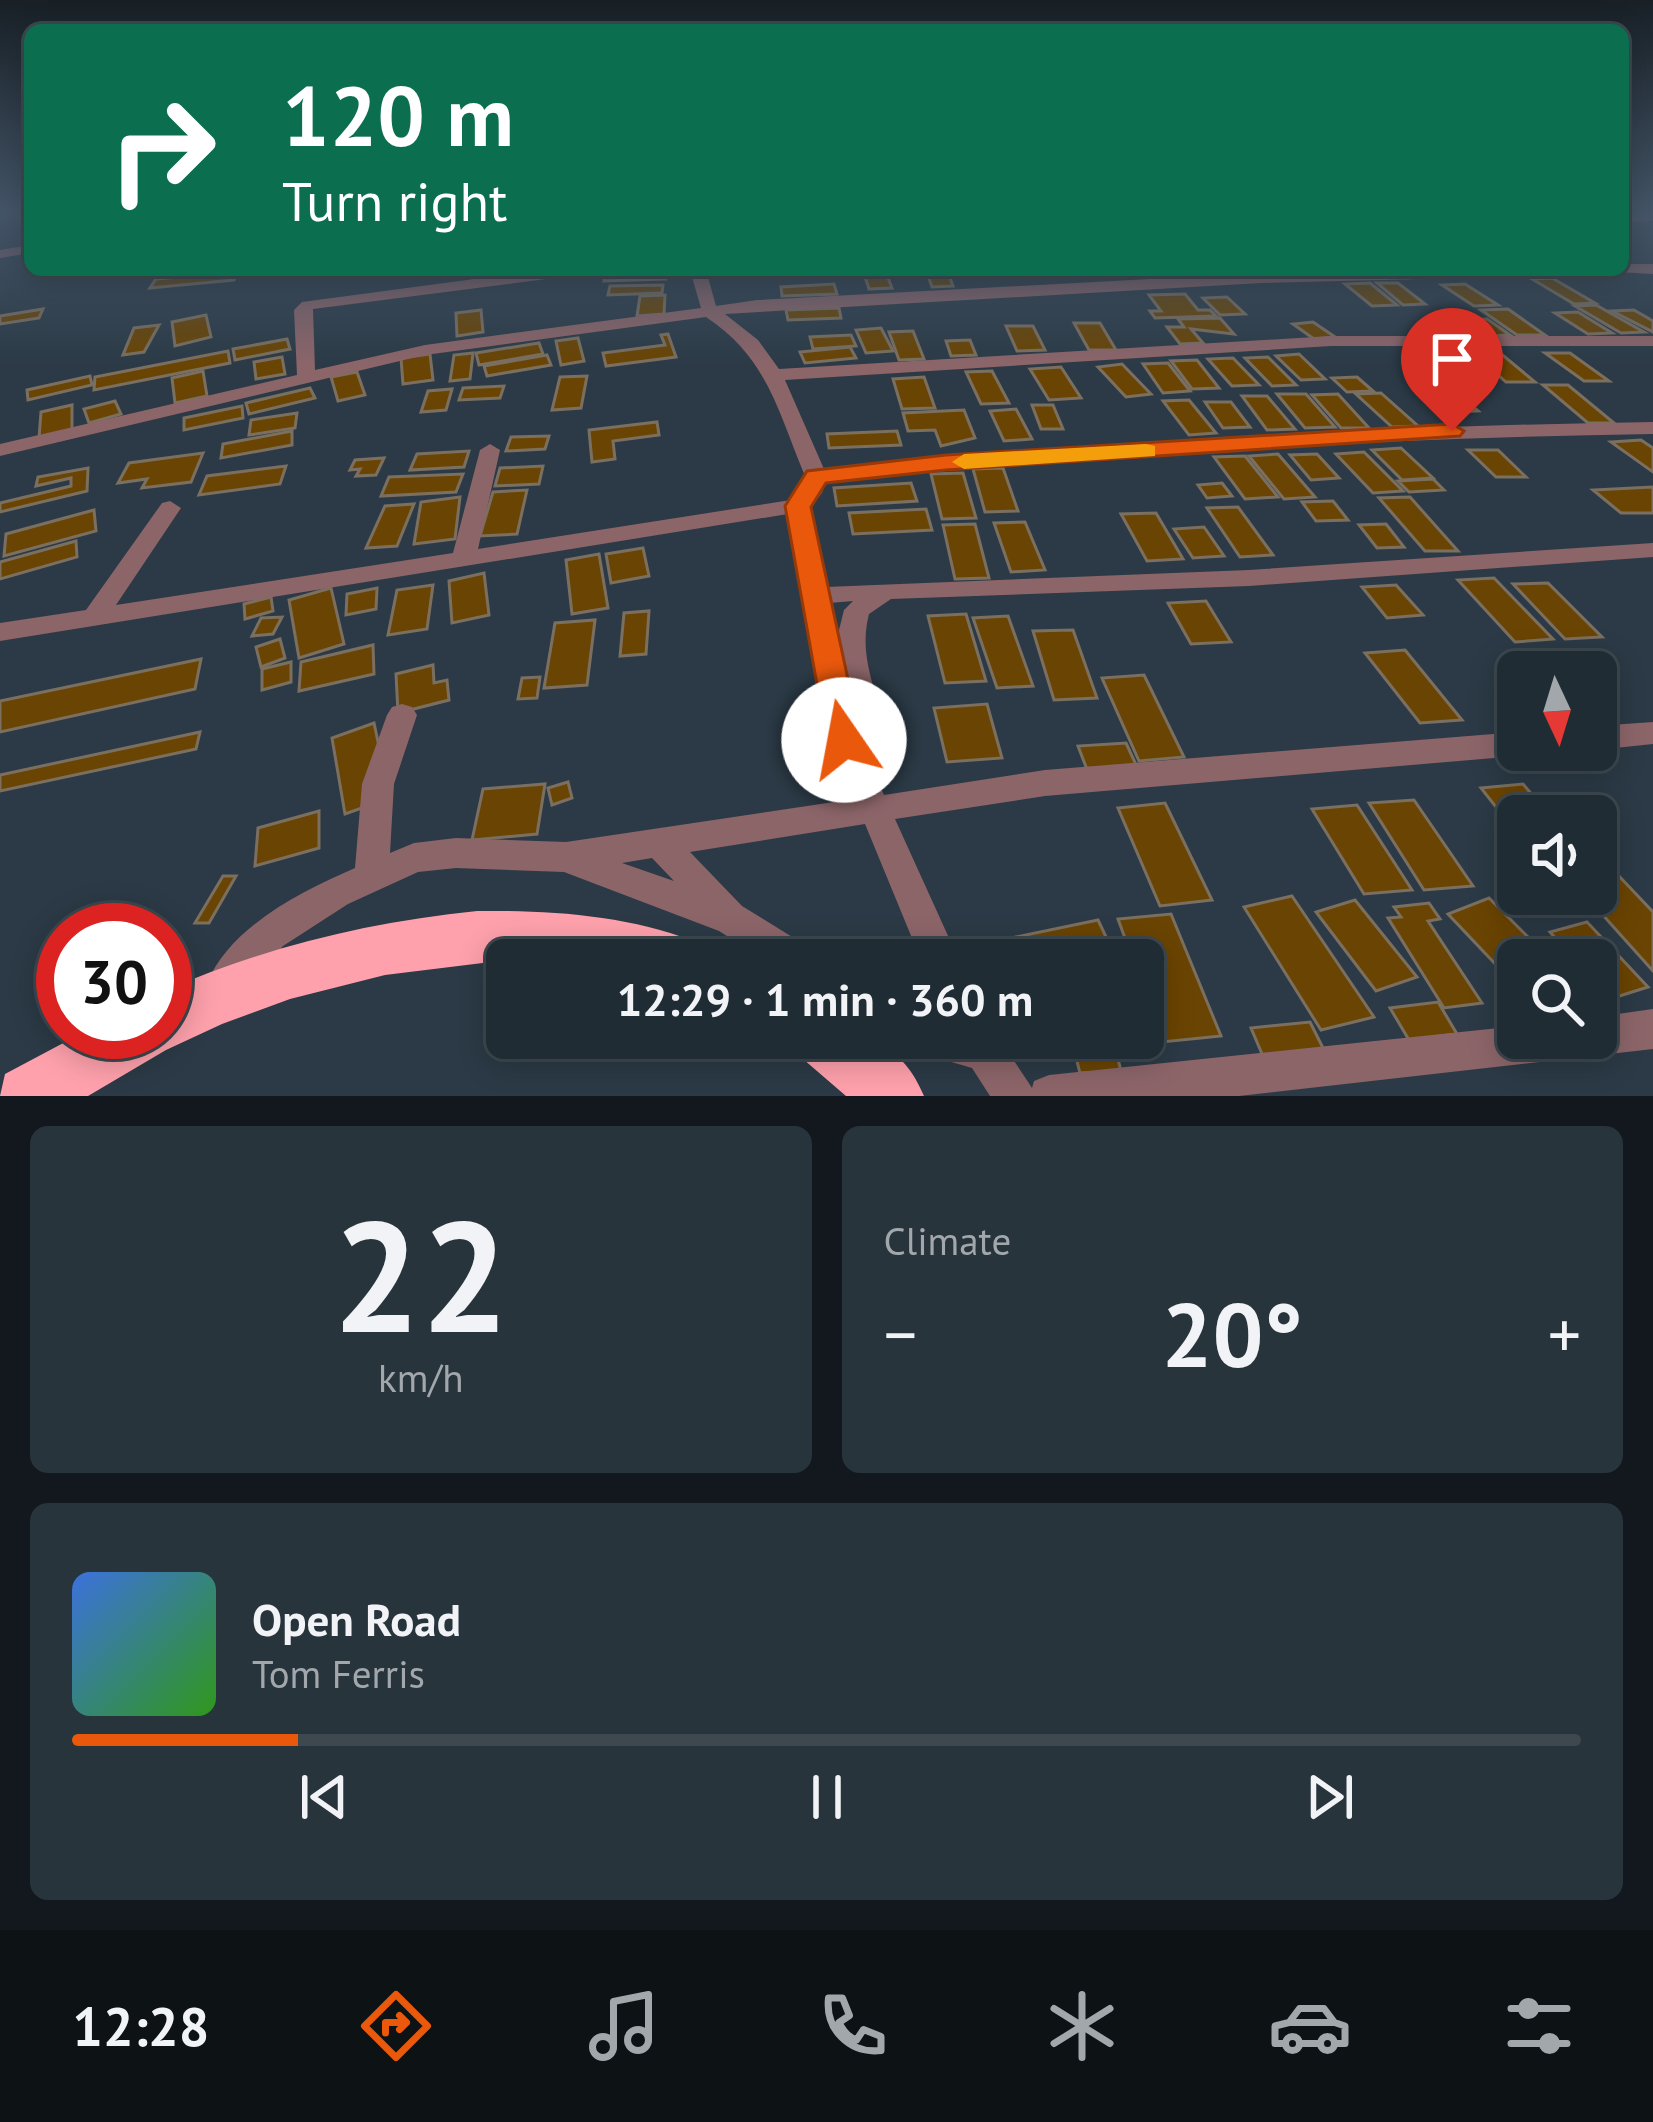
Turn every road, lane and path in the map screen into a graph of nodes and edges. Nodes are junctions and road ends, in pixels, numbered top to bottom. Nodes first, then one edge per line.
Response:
1 (531, 276) edge
2 (700, 276) edge
3 (1404, 276) edge
4 (710, 312) junction
5 (1653, 340) edge
6 (773, 375) junction
7 (306, 377) junction
8 (1653, 428) edge
9 (0, 450) edge
10 (490, 450) dead end
11 (816, 476) junction
12 (798, 506) junction
13 (170, 508) dead end
14 (1653, 550) edge
15 (464, 558) junction
16 (884, 592) junction
17 (814, 598) junction
18 (95, 616) junction
19 (0, 632) edge
20 (402, 715) dead end
21 (1653, 733) edge
22 (1617, 736) edge
23 (1497, 746) edge
24 (856, 769) junction
25 (872, 808) junction
26 (659, 843) junction
27 (566, 857) junction
28 (372, 874) junction
29 (732, 919) junction
30 (546, 939) edge
31 (764, 939) edge
32 (931, 939) edge
33 (192, 1006) edge
34 (192, 1010) edge
35 (1653, 1029) edge
36 (1617, 1034) edge
37 (1497, 1048) edge
38 (95, 1059) edge
39 (849, 1059) edge
40 (989, 1059) edge
41 (27, 1096) edge
42 (893, 1096) edge
43 (1014, 1096) edge
44 (1049, 1096) edge

1 - 7 street
2 - 4 street
3 - 4 street
4 - 6 street
4 - 7 street
5 - 6 street
6 - 11 street
7 - 9 street
8 - 11 street
10 - 15 street
11 - 12 street
12 - 15 street
12 - 17 street
13 - 18 street
14 - 16 street
15 - 18 street
16 - 17 street
16 - 24 street
17 - 24 street
18 - 19 street
20 - 28 street
21 - 22 street
23 - 25 street
24 - 25 street
25 - 26 street
25 - 32 street
26 - 27 street
26 - 29 street
27 - 28 street
27 - 29 street
28 - 33 street
29 - 31 street
30 - 34 highway
35 - 36 street
37 - 44 street
38 - 41 highway
39 - 42 highway
40 - 43 street

